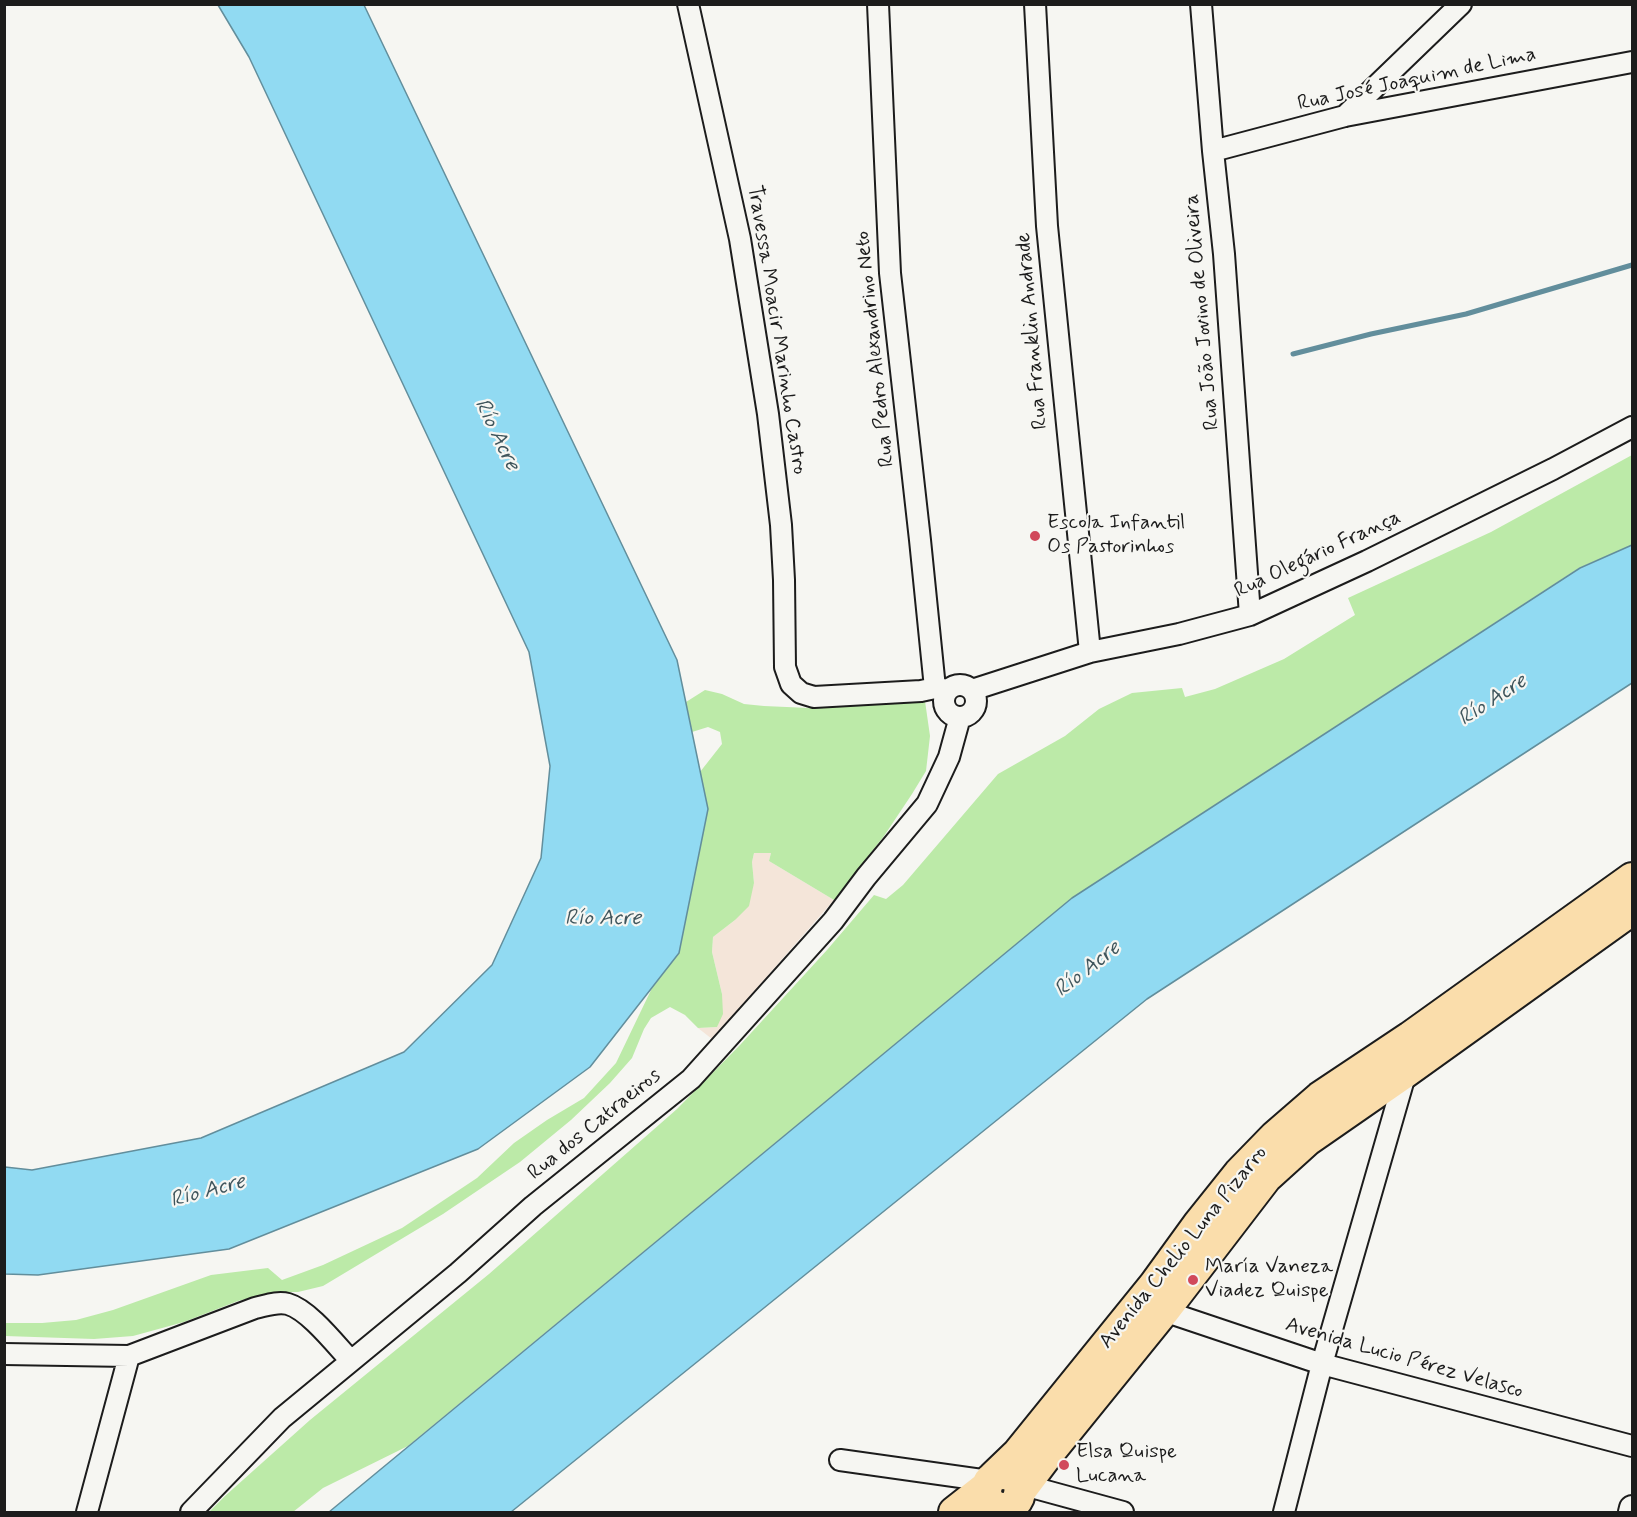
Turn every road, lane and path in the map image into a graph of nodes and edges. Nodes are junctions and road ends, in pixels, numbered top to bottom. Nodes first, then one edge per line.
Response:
1 (688, 4) edge
2 (878, 4) edge
3 (1035, 4) edge
4 (1202, 4) edge
5 (1461, 4) edge
6 (1632, 62) edge
7 (1345, 116) junction
8 (1213, 150) junction
9 (1632, 427) edge
10 (1250, 615) junction
11 (1090, 652) junction
12 (941, 689) junction
13 (972, 690) junction
14 (960, 717) junction
15 (1632, 878) edge
16 (1632, 909) edge
17 (1406, 1072) junction
18 (1164, 1311) junction
19 (4, 1354) edge
20 (129, 1356) junction
21 (351, 1361) junction
22 (1322, 1364) junction
23 (1632, 1446) edge
24 (840, 1460) dead end
25 (1004, 1495) edge
26 (1632, 1508) edge
27 (87, 1512) edge
28 (191, 1512) edge
29 (954, 1512) edge
30 (1123, 1512) edge
31 (1284, 1512) edge
32 (1631, 1512) edge

1 - 12 street, Travessa Moacir Marinho Castro
2 - 12 street, Rua Pedro Alexandrino Neto
3 - 11 street, Rua Franklin Andrade
4 - 8 street, Rua João Jovino de Oliveira
5 - 7 street
6 - 7 street, Rua José Joaquim de Lima
7 - 8 street, Rua José Joaquim de Lima
8 - 10 street, Rua João Jovino de Oliveira
9 - 10 street, Rua Olegário França
10 - 11 street, Rua Olegário França
11 - 13 street, Rua Olegário França
12 - 13 street
12 - 14 street
13 - 14 street
14 - 21 street, Rua dos Catraeiros
15 - 25 main road, Avenida Chelio Luna Pizarro
16 - 17 main road, Avenida Chelio Luna Pizarro
17 - 18 main road, Avenida Chelio Luna Pizarro
17 - 22 street
18 - 22 street, Avenida Lucio Pérez Velasco
18 - 25 main road, Avenida Chelio Luna Pizarro
19 - 20 street
20 - 21 street
20 - 27 street
21 - 28 street, Rua dos Catraeiros
22 - 23 street, Avenida Lucio Pérez Velasco
22 - 31 street
24 - 25 street
25 - 29 main road, Avenida Chelio Luna Pizarro
25 - 30 street
26 - 32 street

